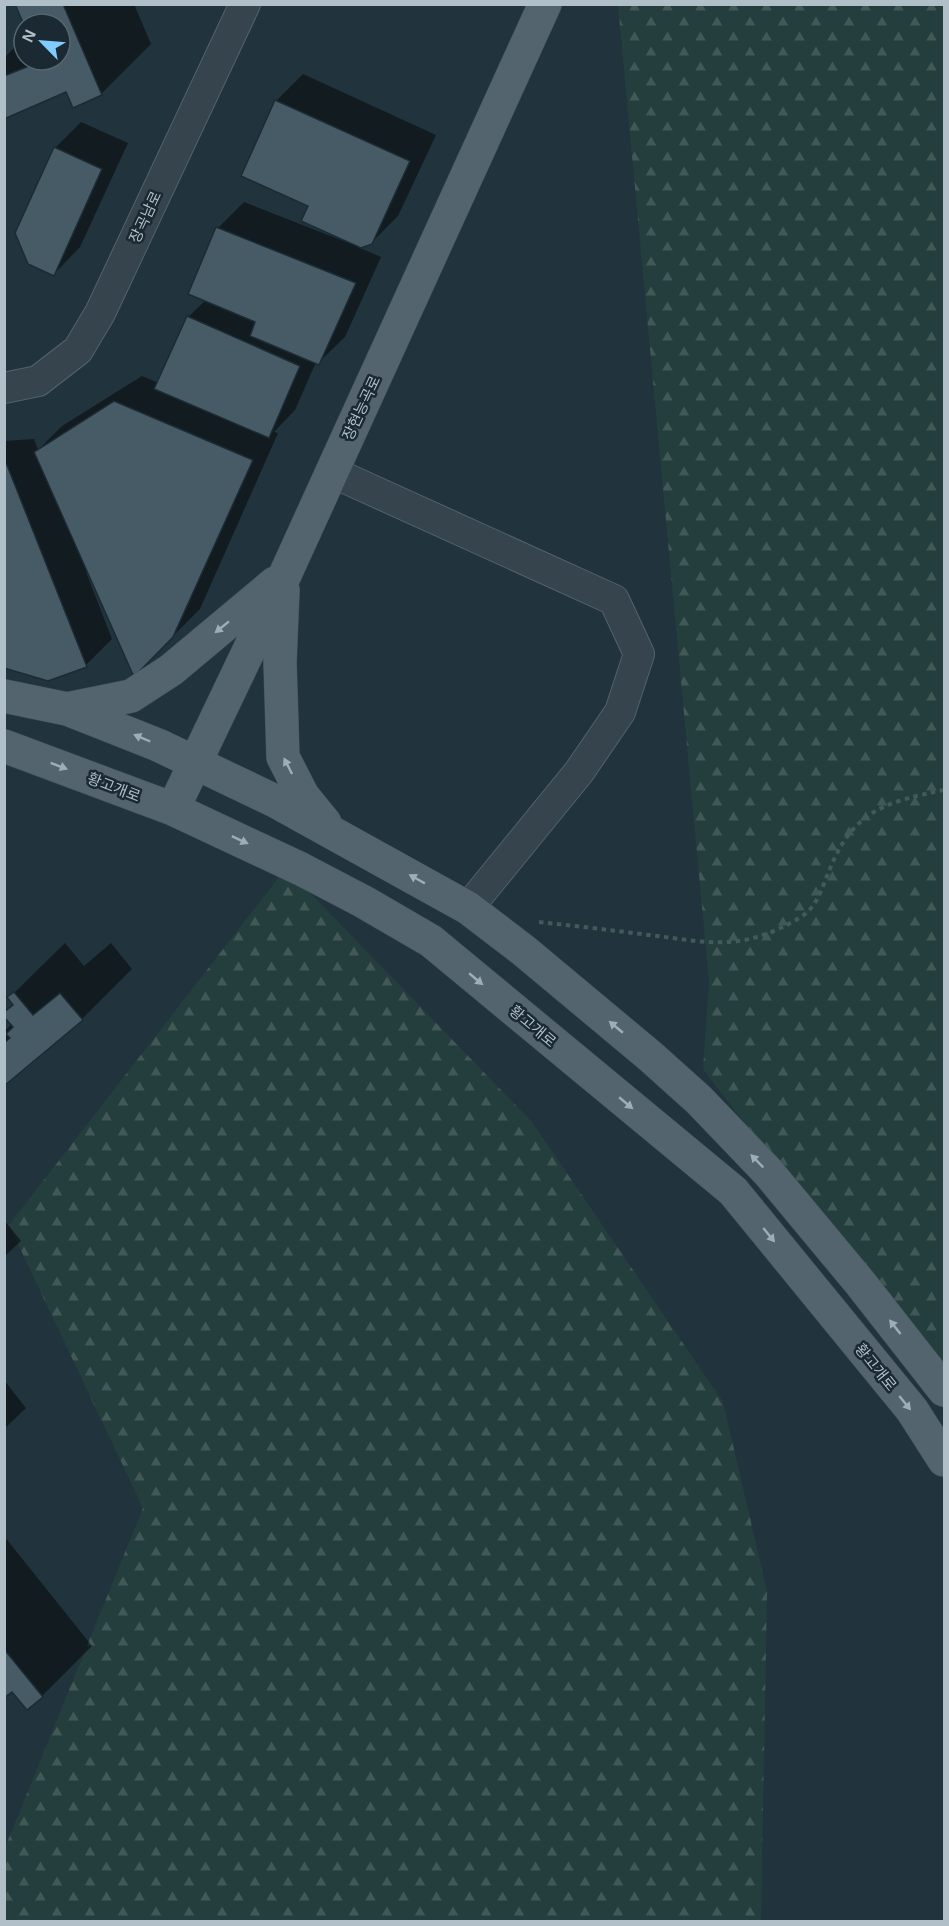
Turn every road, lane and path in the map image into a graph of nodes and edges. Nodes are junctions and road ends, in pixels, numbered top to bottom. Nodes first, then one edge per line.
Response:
1 (245, 4) edge
2 (545, 4) edge
3 (4, 387) edge
4 (332, 472) junction
5 (284, 577) junction
6 (4, 696) edge
7 (67, 709) junction
8 (4, 746) edge
9 (195, 762) junction
10 (945, 790) edge
11 (173, 809) junction
12 (332, 832) junction
13 (468, 908) junction
14 (533, 921) dead end
15 (945, 1390) edge
16 (945, 1461) edge

1 - 3 street, 장곡남로
2 - 4 main road, 장현능곡로
4 - 5 main road, 장현능곡로
4 - 13 street
5 -> 7 main road
5 - 9 main road, 장현능곡로
12 -> 5 main road
6 - 7 main road
9 -> 7 main road
8 -> 11 main road, 황고개로
9 - 11 main road, 장현능곡로
9 - 12 main road
10 - 14 path
11 -> 16 main road, 황고개로
13 -> 12 main road
15 -> 13 main road

